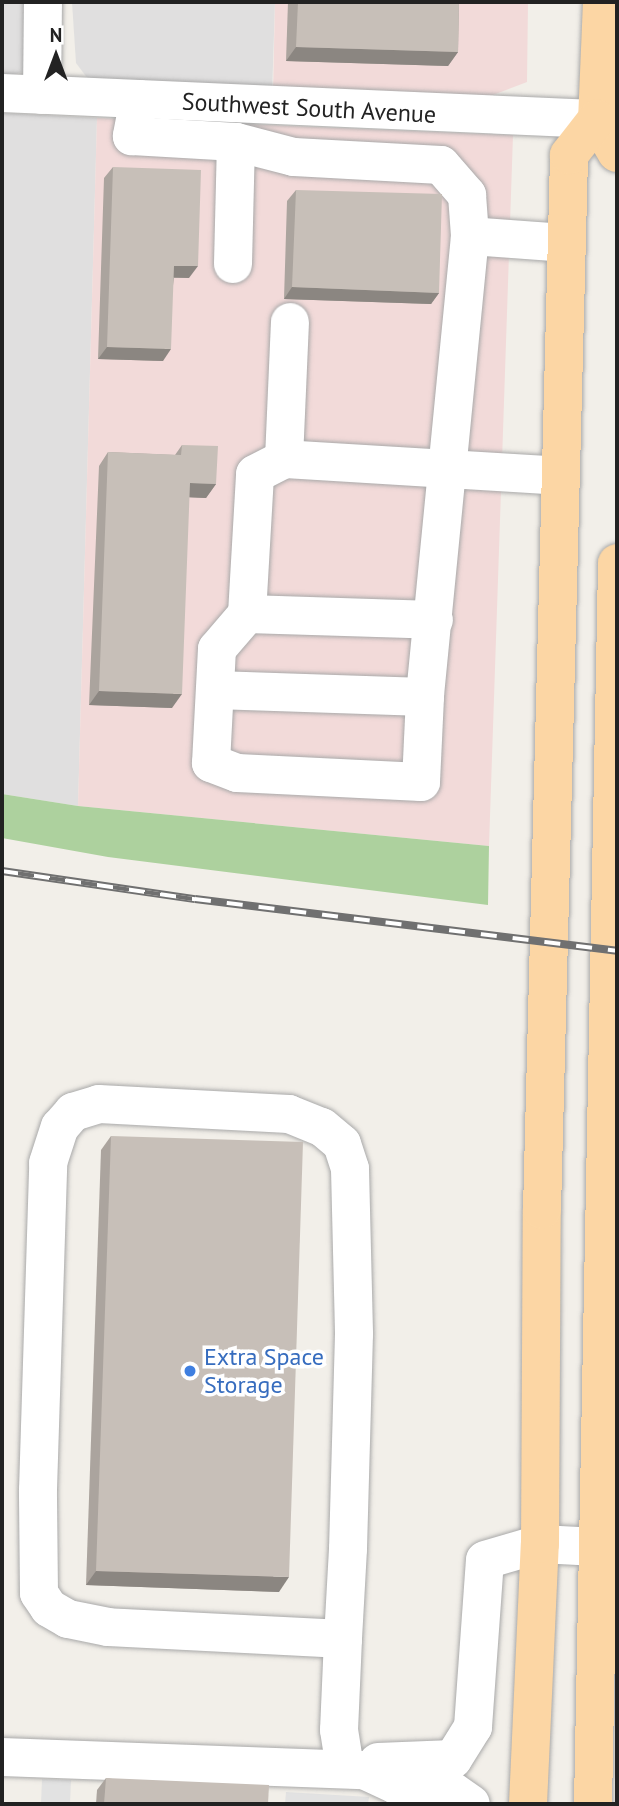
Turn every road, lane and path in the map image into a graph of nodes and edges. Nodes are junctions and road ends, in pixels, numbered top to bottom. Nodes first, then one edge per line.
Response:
1 (43, 2) edge
2 (602, 2) edge
3 (2, 93) edge
4 (43, 95) junction
5 (139, 100) junction
6 (294, 107) junction
7 (368, 110) junction
8 (607, 120) edge
9 (236, 142) junction
10 (617, 153) edge
11 (294, 156) junction
12 (365, 158) junction
13 (470, 236) junction
14 (566, 243) junction
15 (233, 264) dead end
16 (290, 322) dead end
17 (284, 459) junction
18 (449, 469) junction
19 (560, 476) junction
20 (617, 563) edge
21 (247, 614) junction
22 (432, 634) junction
23 (215, 690) junction
24 (425, 697) junction
25 (440, 801) dead end
26 (540, 1544) junction
27 (608, 1548) edge
28 (344, 1639) junction
29 (2, 1757) edge
30 (354, 1770) junction
31 (471, 1804) edge
32 (528, 1804) edge
33 (593, 1804) edge

1 - 4 street
2 - 8 main road
3 - 4 street, Southwest South Avenue
4 - 5 street, Southwest South Avenue
5 - 6 street, Southwest South Avenue
5 - 9 street
6 - 7 street, Southwest South Avenue
6 - 11 street
7 - 8 street, Southwest South Avenue
7 - 12 street
8 - 10 main road
8 - 14 main road
9 - 11 street
9 - 15 street
11 - 12 street
12 - 13 street
13 - 14 street
13 - 18 street
14 - 19 main road
16 - 17 street
17 - 18 street
17 - 21 street
18 - 19 street
18 - 22 street
19 - 26 main road
20 - 27 main road
21 - 22 street
21 - 23 street
22 - 24 street
22 - 25 street
23 - 24 street
23 - 24 street
26 - 27 street
26 - 30 street
26 - 32 main road
27 - 33 main road
28 - 28 street
28 - 30 street
29 - 30 street
30 - 31 street

